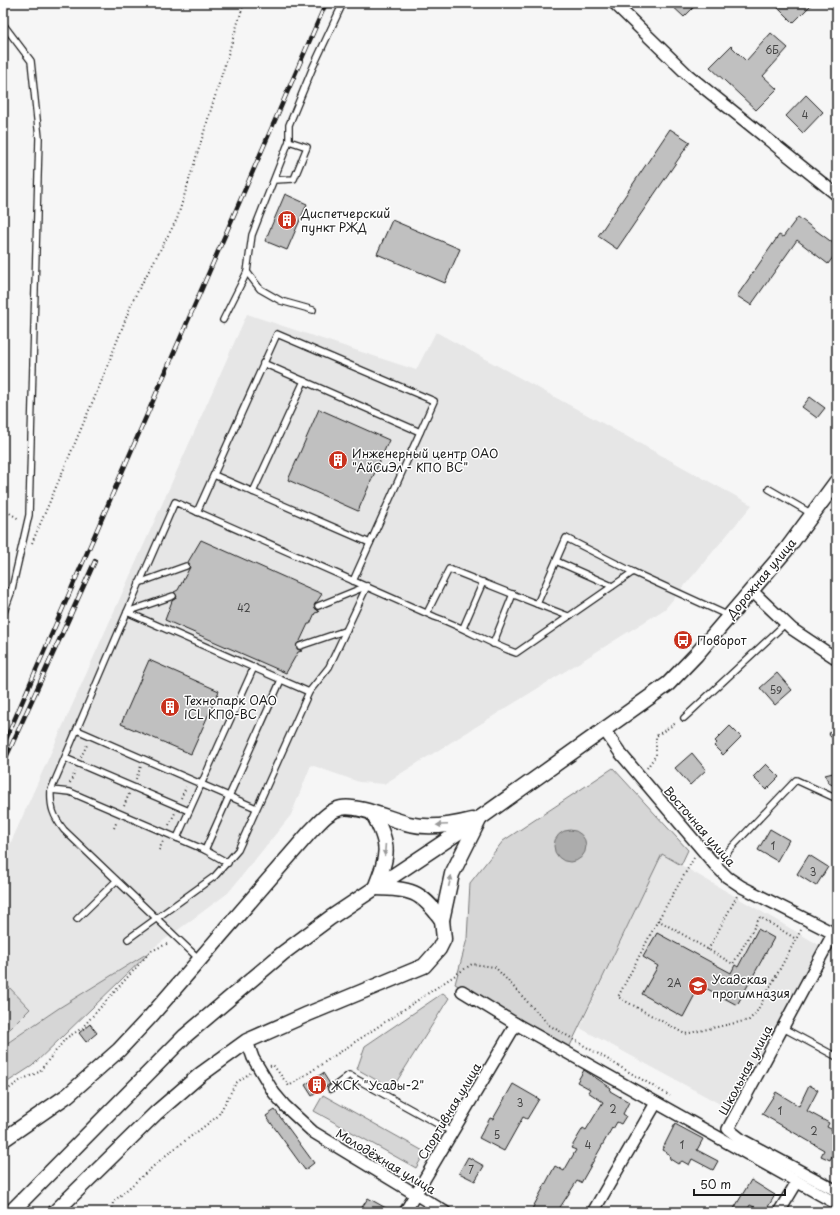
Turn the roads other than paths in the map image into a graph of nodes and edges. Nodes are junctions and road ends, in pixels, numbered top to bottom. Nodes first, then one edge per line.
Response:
1 (343, 3) edge
2 (614, 3) edge
3 (3, 24) edge
4 (288, 141) junction
5 (274, 180) junction
6 (837, 194) edge
7 (247, 272) junction
8 (313, 310) dead end
9 (223, 320) dead end
10 (263, 363) junction
11 (304, 381) junction
12 (420, 432) junction
13 (214, 475) junction
14 (837, 481) edge
15 (769, 489) dead end
16 (254, 492) junction
17 (197, 512) junction
18 (812, 514) junction
19 (370, 543) junction
20 (556, 561) junction
21 (186, 566) dead end
22 (632, 572) junction
23 (353, 581) junction
24 (483, 582) junction
25 (139, 583) junction
26 (366, 586) junction
27 (612, 586) junction
28 (3, 590) edge
29 (752, 591) junction
30 (11, 593) junction
31 (513, 594) junction
32 (173, 596) dead end
33 (537, 604) junction
34 (318, 606) dead end
35 (127, 612) junction
36 (427, 613) junction
37 (3, 615) edge
38 (568, 616) junction
39 (729, 616) junction
40 (786, 623) junction
41 (463, 628) junction
42 (347, 630) junction
43 (493, 644) junction
44 (300, 646) dead end
45 (837, 659) edge
46 (254, 667) junction
47 (281, 680) junction
48 (309, 692) junction
49 (684, 718) road end
50 (77, 730) junction
51 (605, 731) junction
52 (65, 758) junction
53 (202, 784) junction
54 (51, 790) junction
55 (229, 796) junction
56 (835, 798) dead end
57 (256, 808) junction
58 (189, 811) junction
59 (374, 814) junction
60 (480, 818) junction
61 (177, 838) junction
62 (205, 850) junction
63 (228, 863) junction
64 (714, 865) junction
65 (116, 881) junction
66 (375, 888) junction
67 (78, 919) dead end
68 (156, 919) junction
69 (442, 920) junction
70 (835, 935) edge
71 (128, 939) dead end
72 (199, 959) junction
73 (462, 991) dead end
74 (516, 1024) junction
75 (783, 1028) junction
76 (248, 1041) junction
77 (837, 1057) edge
78 (331, 1089) dead end
79 (656, 1103) junction
80 (452, 1132) junction
81 (3, 1140) edge
82 (797, 1182) junction
83 (837, 1191) edge
84 (415, 1194) junction
85 (837, 1204) edge
86 (11, 1212) edge
87 (55, 1212) edge
88 (405, 1212) edge
89 (445, 1212) edge
90 (593, 1212) edge
91 (779, 1212) edge

1 - 4 lane
2 - 6 street
3 - 30 lane
4 - 5 lane
4 - 5 lane
5 - 7 lane
7 - 8 lane
7 - 9 lane
10 - 11 lane
10 - 12 lane
10 - 13 lane
11 - 12 lane
11 - 16 lane
12 - 19 lane
13 - 16 lane
13 - 17 lane
14 - 18 street, Дорожная улица
15 - 18 lane
16 - 19 lane
17 - 23 lane
17 - 25 lane
18 - 29 street, Дорожная улица
19 - 23 lane
20 - 22 lane
20 - 27 lane
20 - 33 lane
21 - 25 lane
22 - 27 lane
22 - 39 lane
23 - 26 lane
24 - 31 lane
24 - 36 lane
24 - 41 lane
25 - 35 lane
26 - 34 lane
26 - 36 lane
26 - 42 lane
27 - 38 lane
28 - 30 lane
29 - 39 street, Дорожная улица
29 - 40 street
30 - 37 lane
31 - 33 lane
31 - 43 lane
32 - 35 lane
33 - 38 lane
35 - 46 lane
35 - 50 lane
36 - 41 lane
38 - 43 lane
39 - 51 street, Дорожная улица
40 - 45 street
40 - 49 lane
41 - 43 lane
42 - 44 lane
42 - 48 lane
46 - 47 lane
46 - 53 lane
47 - 48 lane
47 - 55 lane
48 - 57 lane
50 - 52 lane
50 - 53 lane
51 - 60 street, Дорожная улица
51 - 64 street, Восточная улица
52 - 54 lane
52 - 58 lane
53 - 55 lane
53 - 58 lane
54 - 61 lane
54 - 65 lane
55 - 57 lane
55 - 62 lane
56 - 64 lane
57 - 63 lane
58 - 61 lane
60 -> 59 street
59 -> 66 street
59 - 72 street
60 - 66 street, Дорожная улица
69 -> 60 street
61 - 62 lane
62 - 63 lane
63 - 68 lane
64 - 70 street, Восточная улица
65 - 67 lane
65 - 68 lane
66 - 69 street
66 - 86 street, Дорожная улица
68 - 71 lane
68 - 72 lane
69 - 76 street
70 - 75 street, Школьная улица
72 - 81 street
73 - 74 street
74 - 79 street
74 - 80 street, Спортивная улица
75 - 77 lane
75 - 83 street, Школьная улица
76 - 84 street, Молодёжная улица
76 - 87 street
78 - 80 lane
79 - 82 street
79 - 90 street
80 - 84 street, Спортивная улица
82 - 85 street
82 - 91 street
84 - 88 street, Спортивная улица
84 - 89 street, Молодёжная улица

